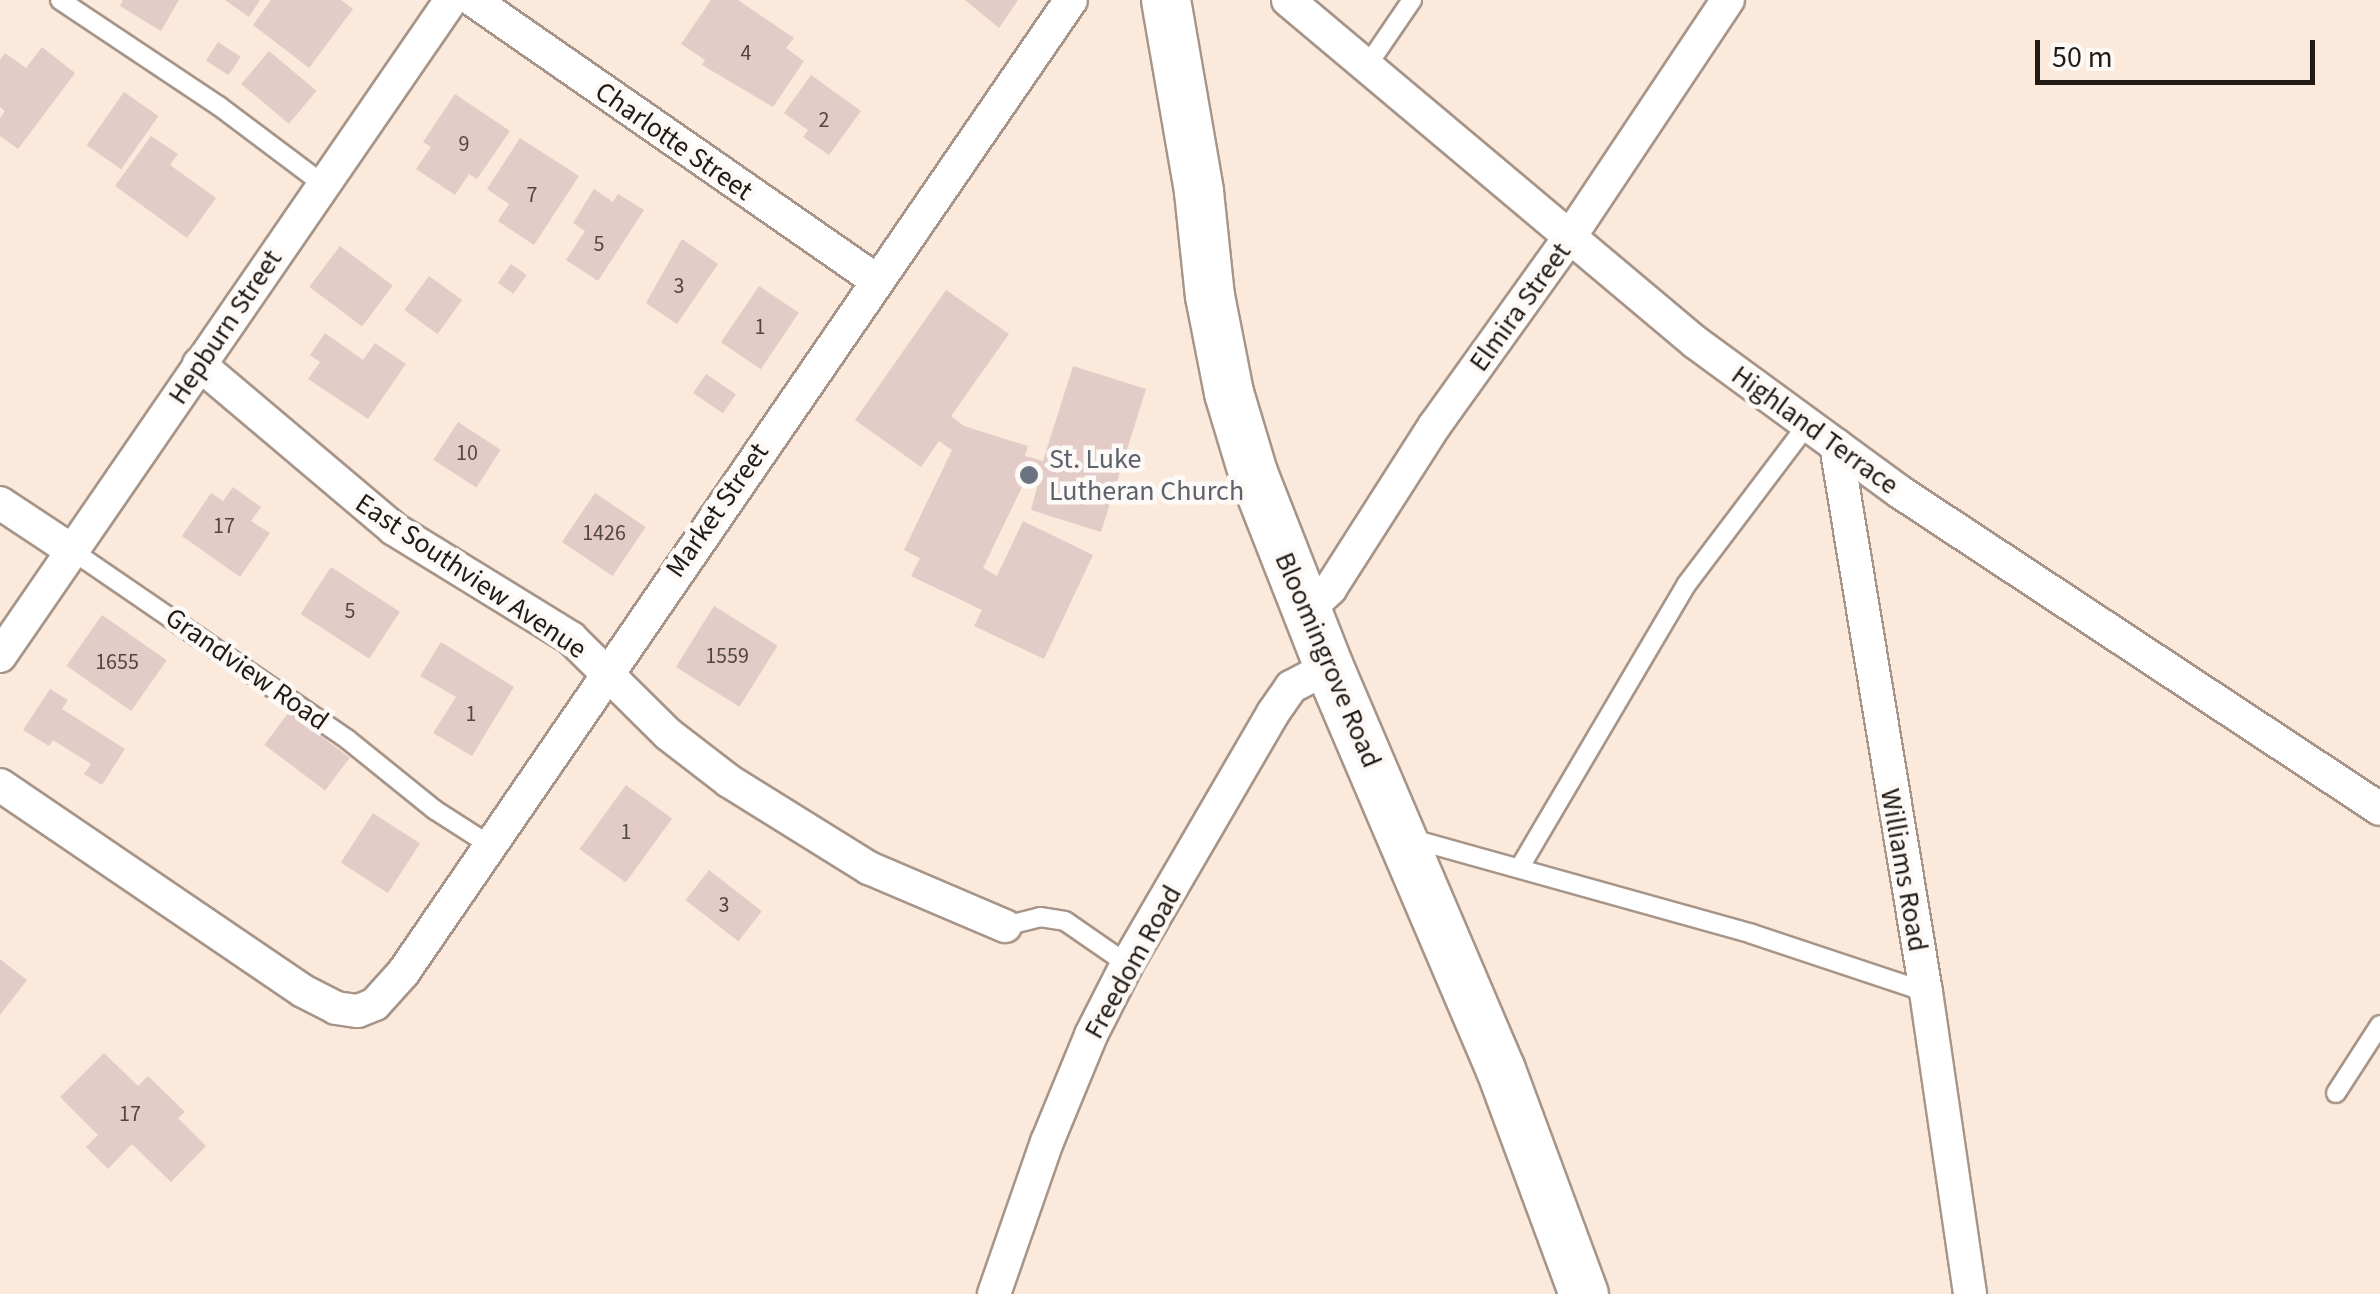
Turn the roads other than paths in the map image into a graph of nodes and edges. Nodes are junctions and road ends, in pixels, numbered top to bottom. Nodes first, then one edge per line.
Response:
1 (60, 0) edge
2 (450, 0) edge
3 (472, 0) edge
4 (1071, 0) edge
5 (1166, 0) edge
6 (1288, 0) edge
7 (1412, 0) edge
8 (1728, 0) edge
9 (1367, 66) junction
10 (323, 184) junction
11 (1571, 236) junction
12 (876, 280) junction
13 (199, 364) junction
14 (1808, 425) junction
15 (1836, 446) junction
16 (0, 502) edge
17 (74, 552) junction
18 (1308, 608) junction
19 (0, 656) edge
20 (1329, 667) junction
21 (606, 672) junction
22 (0, 785) edge
23 (2380, 809) edge
24 (1403, 836) junction
25 (488, 844) junction
26 (1520, 866) junction
27 (1005, 926) joint
28 (1128, 964) junction
29 (1926, 992) junction
30 (2380, 1026) edge
31 (2336, 1093) dead end
32 (994, 1294) edge
33 (1584, 1294) edge
34 (1970, 1294) edge

1 - 10 lane
2 - 10 street, Hepburn Street
3 - 12 street, Charlotte Street
4 - 12 street, Market Street
5 - 18 main road, Bloomingrove Road
6 - 9 street, Highland Terrace
7 - 9 lane
8 - 11 street, Elmira Street
9 - 11 street, Highland Terrace
10 - 13 street, Hepburn Street
11 - 14 street, Highland Terrace
11 - 18 street, Elmira Street
12 - 21 street, Market Street
13 - 17 street, Hepburn Street
13 - 21 street, East Southview Avenue
14 - 15 street, Highland Terrace
14 - 26 lane
15 - 23 street, Highland Terrace
15 - 29 street, Williams Road
16 - 17 street, Grandview Road
17 - 19 street, Hepburn Street
17 - 25 lane, Grandview Road
18 - 20 main road, Bloomingrove Road
20 - 24 main road, Bloomingrove Road
20 - 28 street, Freedom Road
21 - 25 street, Market Street
21 - 27 street, East Southview Avenue
22 - 25 street, Market Street
24 - 26 lane
24 - 33 main road, Bloomingrove Road
26 - 29 lane
27 - 28 lane
28 - 32 street, Freedom Road
29 - 34 street, Williams Road
30 - 31 lane

